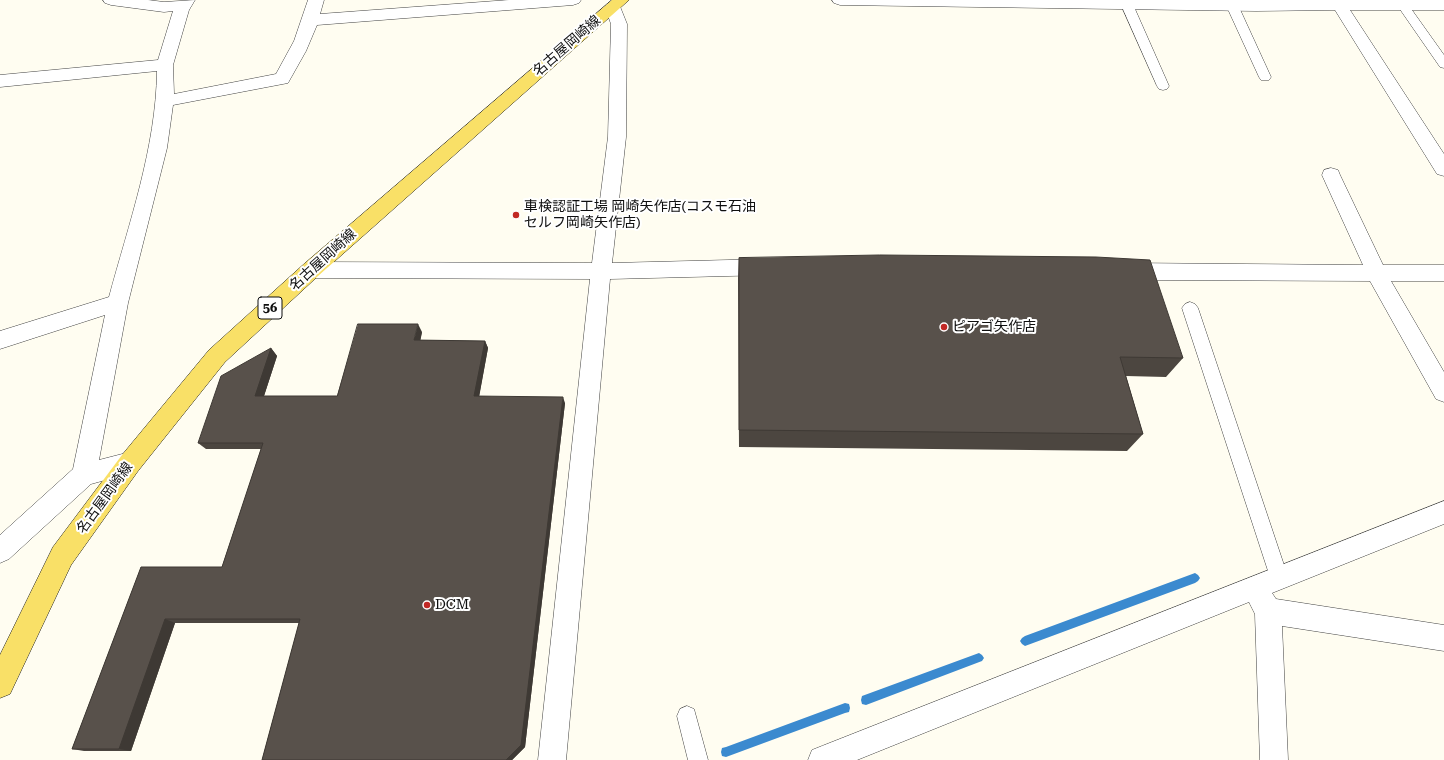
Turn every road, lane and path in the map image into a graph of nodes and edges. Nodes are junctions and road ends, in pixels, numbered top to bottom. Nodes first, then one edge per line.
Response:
1 (111, 0) edge
2 (316, 0) edge
3 (574, 0) edge
4 (840, 0) edge
5 (964, 1) edge
6 (1073, 2) edge
7 (1126, 2) edge
8 (185, 3) edge
9 (617, 3) edge
10 (1255, 3) edge
11 (1338, 5) junction
12 (1403, 5) junction
13 (1444, 5) edge
14 (1232, 6) junction
15 (311, 20) junction
16 (1444, 64) edge
17 (164, 66) junction
18 (1265, 76) dead end
19 (0, 81) edge
20 (1163, 86) dead end
21 (165, 101) junction
22 (1444, 169) edge
23 (1331, 174) dead end
24 (782, 267) edge
25 (311, 270) junction
26 (601, 270) junction
27 (1103, 270) edge
28 (1376, 274) junction
29 (1444, 274) edge
30 (118, 303) junction
31 (1190, 308) dead end
32 (0, 340) edge
33 (1444, 392) edge
34 (130, 463) junction
35 (84, 475) junction
36 (1444, 512) edge
37 (0, 551) edge
38 (1279, 577) junction
39 (1255, 588) junction
40 (1268, 611) junction
41 (1443, 640) edge
42 (0, 684) edge
43 (687, 716) dead end
44 (552, 760) edge
45 (698, 760) edge
46 (822, 760) edge
47 (1274, 760) edge

1 - 8 street
2 - 15 street
3 - 15 street
4 - 5 street
5 - 6 street
6 - 7 street
7 - 14 street
7 - 20 lane
8 - 17 street
9 - 25 main road, 名古屋岡崎線 / 56
9 - 26 street
10 - 11 street
10 - 14 street
11 - 12 street
11 - 22 street
12 - 13 street
12 - 16 lane
14 - 18 lane
15 - 21 street
17 - 19 street
17 - 21 street
21 - 30 street
23 - 28 street
24 - 26 street
25 - 26 street
25 - 34 main road, 名古屋岡崎線 / 56
26 - 44 street
27 - 28 street
28 - 29 street
28 - 33 street
30 - 32 street
30 - 35 street
31 - 38 lane
34 - 35 street
34 - 42 main road, 名古屋岡崎線 / 56
35 - 37 street
36 - 38 street
38 - 39 street
39 - 40 street
39 - 46 street
40 - 41 street
40 - 47 street
43 - 45 lane

